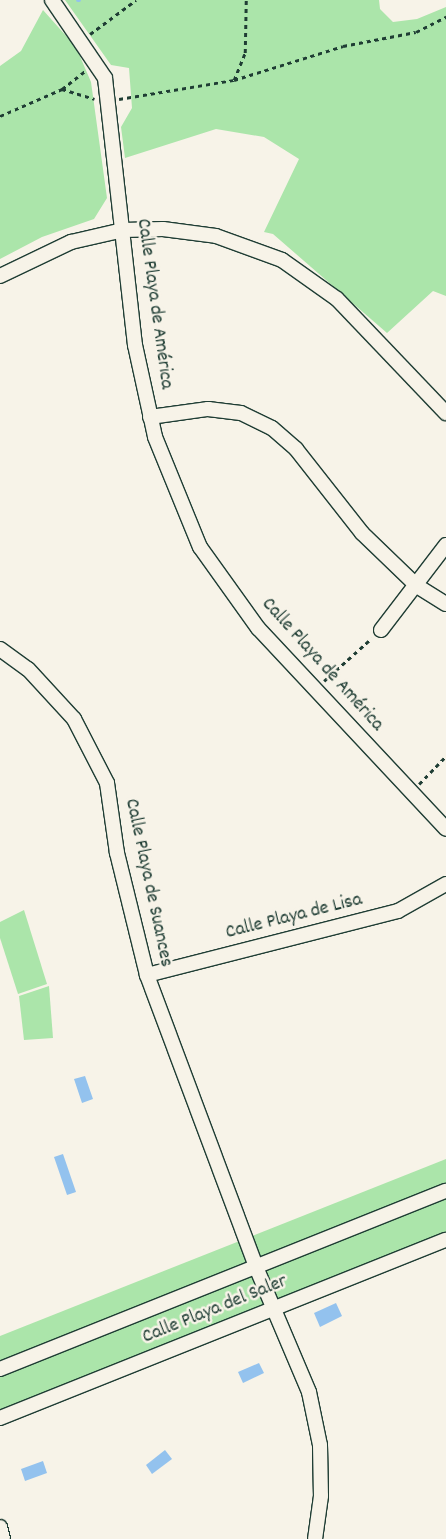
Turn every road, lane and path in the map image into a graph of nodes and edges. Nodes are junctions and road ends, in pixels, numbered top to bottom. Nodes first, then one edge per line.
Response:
1 (52, 0) edge
2 (136, 0) edge
3 (246, 0) edge
4 (446, 17) edge
5 (80, 40) junction
6 (95, 63) junction
7 (234, 80) junction
8 (62, 89) junction
9 (107, 100) junction
10 (0, 116) edge
11 (123, 230) junction
12 (0, 276) edge
13 (446, 412) edge
14 (150, 417) junction
15 (446, 544) edge
16 (418, 586) junction
17 (446, 604) edge
18 (381, 630) joint
19 (0, 650) edge
20 (314, 691) junction
21 (446, 756) edge
22 (412, 792) junction
23 (446, 829) edge
24 (446, 884) edge
25 (147, 976) junction
26 (446, 1191) edge
27 (446, 1240) edge
28 (256, 1267) junction
29 (275, 1308) junction
30 (0, 1369) edge
31 (0, 1418) edge
32 (0, 1526) edge
33 (3, 1539) edge
34 (316, 1539) edge

1 - 5 street, Calle Playa de América
2 - 5 path
3 - 7 path
4 - 7 path
5 - 6 street, Calle Playa de América
6 - 8 path
6 - 9 street, Calle Playa de América
7 - 9 path
8 - 9 path
8 - 10 path
9 - 11 street, Calle Playa de América
11 - 12 street
11 - 13 street
11 - 14 street, Calle Playa de América
14 - 16 street
14 - 20 street, Calle Playa de América
15 - 16 street
16 - 17 street
16 - 18 street
18 - 20 path
19 - 25 street, Calle Playa de Suances
20 - 22 street, Calle Playa de América
21 - 22 path
22 - 23 street, Calle Playa de América
24 - 25 street, Calle Playa de Lisa
25 - 28 street, Calle Playa de Suances
26 - 28 street, Calle Playa del Saler
27 - 29 street, Calle Playa del Saler
28 - 29 street, Calle Playa de Suances
28 - 30 street, Calle Playa del Saler
29 - 31 street, Calle Playa del Saler
29 - 34 street, Calle Playa de Suances
32 - 33 street

